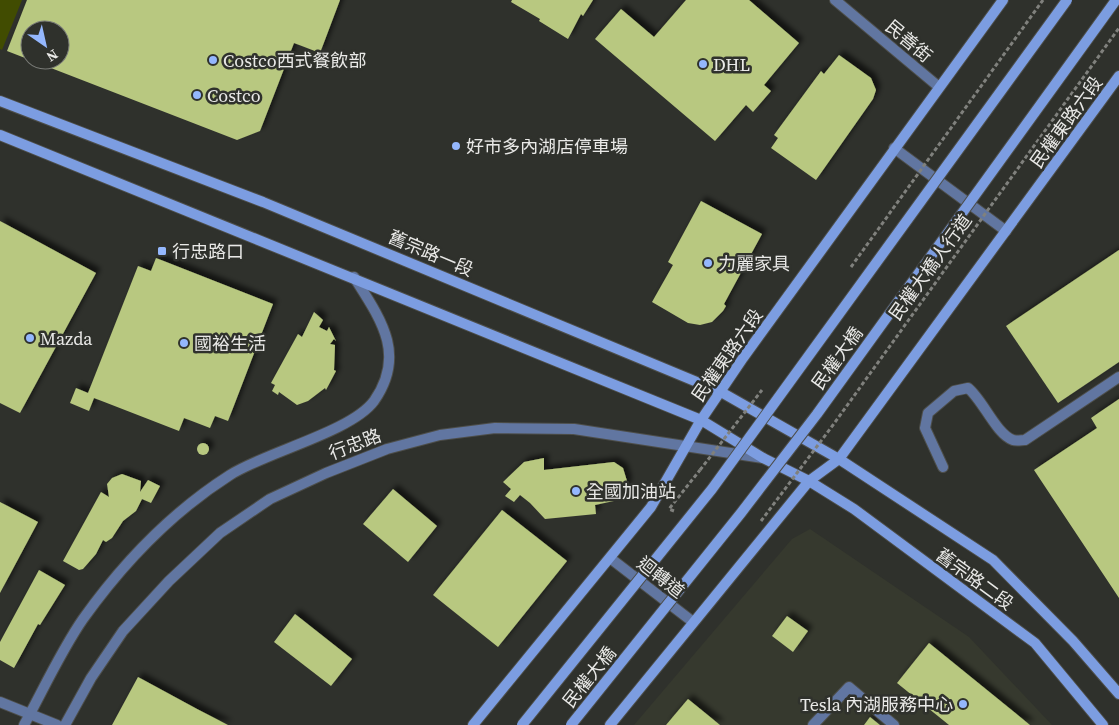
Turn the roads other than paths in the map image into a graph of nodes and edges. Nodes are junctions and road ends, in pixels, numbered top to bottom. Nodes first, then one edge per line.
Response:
1 (835, 0) edge
2 (1003, 0) edge
3 (1067, 0) edge
4 (1116, 0) edge
5 (1119, 76) edge
6 (939, 87) junction
7 (0, 101) edge
8 (0, 135) edge
9 (894, 148) junction
10 (1006, 231) junction
11 (354, 277) junction
12 (1119, 377) edge
13 (721, 392) junction
14 (701, 420) junction
15 (686, 447) junction
16 (763, 458) junction
17 (839, 459) junction
18 (943, 467) dead end
19 (809, 481) junction
20 (610, 558) junction
21 (693, 622) junction
22 (1119, 694) edge
23 (0, 702) edge
24 (30, 714) junction
25 (24, 725) edge
26 (57, 725) edge
27 (65, 725) edge
28 (473, 725) edge
29 (522, 725) edge
30 (571, 725) edge
31 (610, 725) edge
32 (812, 725) edge
33 (894, 725) edge
34 (1103, 725) edge

1 - 6 street, 民善街
2 - 6 main road, 民權東路六段
3 - 29 main road, 民權大橋, bridge
4 - 30 main road, 民權大橋, bridge
5 - 10 main road, 民權東路六段
6 - 9 main road, 民權東路六段
7 - 13 main road, 舊宗路一段
8 - 11 main road
9 - 10 street
9 - 13 main road, 民權東路六段
10 - 17 main road, 民權東路六段
11 - 14 main road
11 - 24 street, 行忠路
12 - 18 street
13 - 14 main road, 民權東路六段
13 - 17 main road, 舊宗路一段
14 - 15 main road, 民權東路六段
14 - 16 main road
15 - 16 street, 行忠路
15 - 20 main road, 民權東路六段
15 - 27 street, 行忠路
16 - 19 main road
17 - 19 main road, 民權東路六段
17 - 22 main road, 舊宗路二段
19 - 21 main road, 民權東路六段
19 - 34 main road, 舊宗路二段
20 - 21 street, 迴轉道
20 - 28 main road, 民權東路六段
21 - 31 main road, 民權東路六段
23 - 24 street
24 - 25 street, 行忠路
24 - 26 street
32 - 33 street

